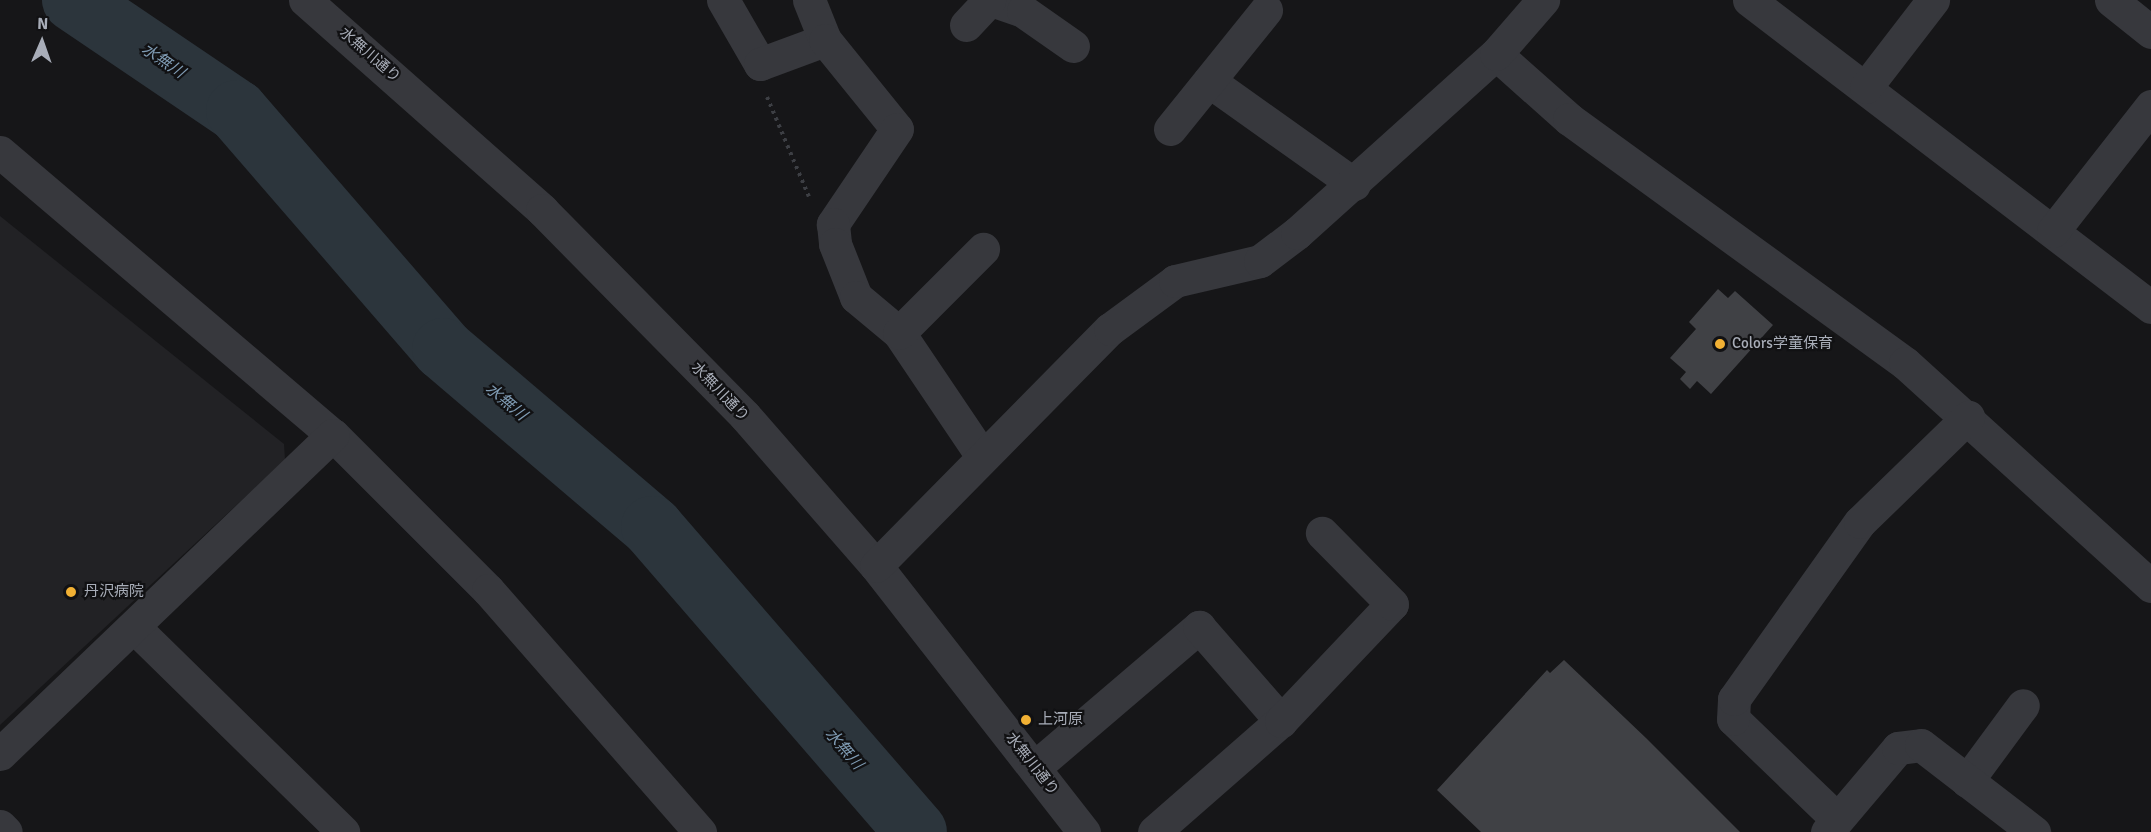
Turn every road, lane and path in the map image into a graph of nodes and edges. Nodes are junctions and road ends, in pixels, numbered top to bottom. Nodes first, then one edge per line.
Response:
1 (305, 0) edge
2 (723, 0) edge
3 (808, 0) edge
4 (1543, 0) edge
5 (1749, 0) edge
6 (1933, 0) edge
7 (2111, 0) edge
8 (1000, 1) edge
9 (1266, 10) dead end
10 (966, 25) dead end
11 (2151, 32) edge
12 (825, 40) junction
13 (1073, 46) dead end
14 (1496, 54) junction
15 (760, 63) junction
16 (1209, 81) junction
17 (1866, 87) junction
18 (2151, 106) edge
19 (1170, 129) dead end
20 (0, 152) edge
21 (1354, 184) junction
22 (833, 224) junction
23 (2053, 231) junction
24 (983, 249) dead end
25 (2151, 307) edge
26 (899, 333) junction
27 (1968, 417) junction
28 (333, 435) junction
29 (982, 456) junction
30 (1322, 533) dead end
31 (876, 566) junction
32 (2151, 586) edge
33 (134, 627) junction
34 (2023, 705) dead end
35 (1281, 721) junction
36 (0, 754) edge
37 (1035, 767) junction
38 (1967, 781) junction
39 (0, 826) edge
40 (1832, 826) edge
41 (6, 832) edge
42 (343, 832) edge
43 (700, 832) edge
44 (1084, 832) edge
45 (1154, 832) edge
46 (2034, 832) edge

1 - 31 street, 水無川通り
2 - 15 street
3 - 12 street
4 - 14 street
5 - 17 street
6 - 17 street
7 - 11 street
8 - 10 street
8 - 13 street
9 - 16 street
12 - 15 street
12 - 22 street
14 - 21 street
14 - 27 street
15 - 22 path
16 - 19 street
16 - 21 street
17 - 23 street
18 - 23 street
20 - 28 street
21 - 29 street
22 - 26 street
23 - 25 street
24 - 26 street
26 - 29 street
27 - 32 street
27 - 40 street
28 - 33 street
28 - 43 street
29 - 31 street
30 - 35 street
31 - 37 street, 水無川通り
33 - 36 street
33 - 42 street
34 - 38 street
35 - 37 street
35 - 45 street
37 - 44 street, 水無川通り
38 - 40 street
38 - 46 street
39 - 41 street

